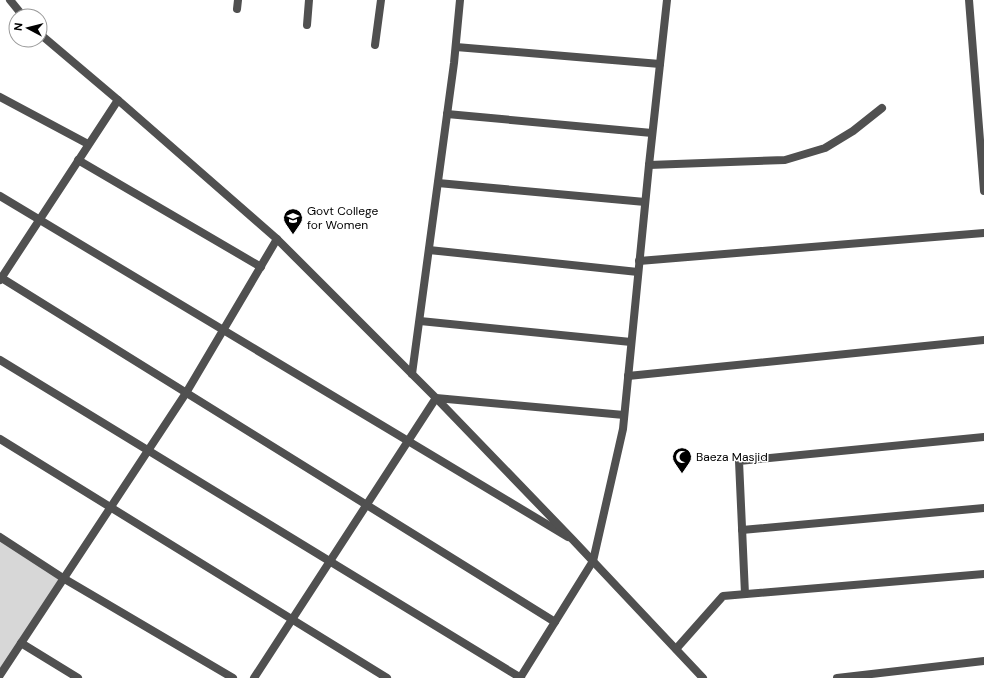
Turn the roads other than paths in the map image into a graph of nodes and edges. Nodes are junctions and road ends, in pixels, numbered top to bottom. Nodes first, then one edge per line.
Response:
1 (10, 0) edge
2 (309, 0) edge
3 (381, 0) edge
4 (460, 0) edge
5 (667, 0) edge
6 (969, 0) edge
7 (16, 8) edge
8 (307, 25) dead end
9 (48, 41) edge
10 (375, 45) dead end
11 (456, 47) junction
12 (660, 64) junction
13 (0, 97) edge
14 (118, 100) junction
15 (882, 108) dead end
16 (447, 114) junction
17 (652, 133) junction
18 (88, 144) junction
19 (983, 158) edge
20 (78, 160) junction
21 (649, 166) junction
22 (438, 183) junction
23 (984, 191) edge
24 (0, 196) edge
25 (645, 202) junction
26 (40, 220) junction
27 (984, 233) edge
28 (277, 239) junction
29 (429, 250) junction
30 (639, 261) junction
31 (261, 267) junction
32 (638, 272) junction
33 (1, 278) edge
34 (420, 321) junction
35 (224, 330) junction
36 (984, 340) edge
37 (631, 342) junction
38 (0, 360) edge
39 (412, 374) junction
40 (628, 376) junction
41 (186, 393) junction
42 (436, 398) junction
43 (624, 415) junction
44 (984, 438) edge
45 (0, 439) edge
46 (408, 441) junction
47 (148, 450) junction
48 (366, 504) junction
49 (110, 507) junction
50 (984, 508) edge
51 (742, 530) junction
52 (0, 537) edge
53 (573, 540) junction
54 (330, 561) junction
55 (593, 561) junction
56 (984, 574) edge
57 (63, 578) junction
58 (745, 594) junction
59 (292, 619) junction
60 (555, 622) junction
61 (21, 643) junction
62 (676, 650) junction
63 (984, 661) edge
64 (0, 675) edge
65 (78, 678) edge
66 (233, 678) edge
67 (254, 678) edge
68 (387, 678) edge
69 (520, 678) edge
70 (703, 678) edge
71 (837, 678) edge

1 - 7 street
2 - 8 street
3 - 10 street
4 - 11 street
5 - 12 street
6 - 19 street
9 - 14 street
11 - 12 street
11 - 16 street
12 - 17 street
13 - 18 street
14 - 18 street
14 - 28 street
15 - 21 street
16 - 17 street
16 - 22 street
17 - 21 street
18 - 20 street
19 - 23 street
20 - 26 street
20 - 31 street
21 - 25 street
22 - 25 street
22 - 29 street
24 - 26 street
25 - 30 street
26 - 33 street
26 - 35 street
27 - 30 street
28 - 31 street
28 - 39 street
29 - 32 street
29 - 34 street
30 - 32 street
31 - 35 street
32 - 37 street
33 - 41 street
34 - 37 street
34 - 39 street
35 - 41 street
35 - 46 street
36 - 40 street
37 - 40 street
38 - 47 street
39 - 42 street
40 - 43 street
41 - 47 street
41 - 48 street
42 - 43 street
42 - 46 street
42 - 53 street
43 - 55 street
44 - 51 street
45 - 49 street
46 - 48 street
46 - 53 street
47 - 49 street
47 - 54 street
48 - 54 street
48 - 60 street
49 - 57 street
49 - 59 street
50 - 51 street
51 - 58 street
52 - 57 street
53 - 55 street
54 - 59 street
54 - 69 street
55 - 60 street
55 - 62 street
56 - 58 street
57 - 61 street
57 - 66 street
58 - 62 street
59 - 67 street
59 - 68 street
60 - 69 street
61 - 64 street
61 - 65 street
62 - 70 street
63 - 71 street

